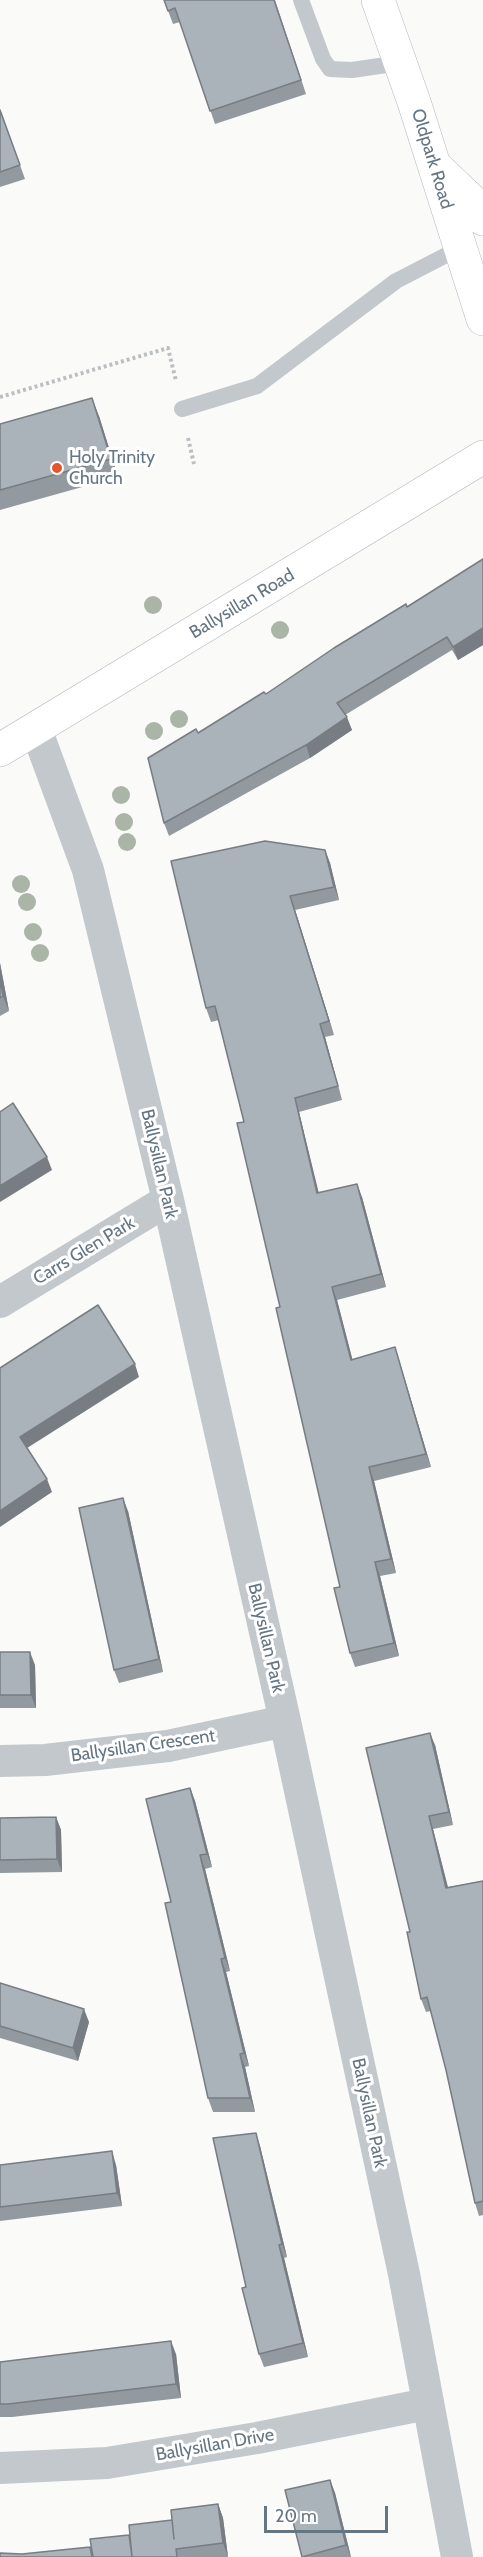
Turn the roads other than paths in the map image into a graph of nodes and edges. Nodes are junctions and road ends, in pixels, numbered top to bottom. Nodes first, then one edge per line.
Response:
1 (301, 0) edge
2 (378, 0) edge
3 (400, 63) junction
4 (435, 165) junction
5 (483, 219) edge
6 (460, 249) junction
7 (483, 319) edge
8 (182, 409) road end
9 (483, 457) edge
10 (36, 729) junction
11 (0, 750) edge
12 (168, 1200) junction
13 (0, 1302) edge
14 (285, 1721) junction
15 (0, 1761) edge
16 (427, 2404) junction
17 (0, 2468) edge
18 (457, 2557) edge

1 - 3 lane
2 - 3 main road, Oldpark Road
3 - 4 main road, Oldpark Road
4 - 5 main road
4 - 6 main road, Oldpark Road
6 - 7 main road, Oldpark Road
6 - 8 lane
9 - 10 main road, Ballysillan Road
10 - 11 main road, Ballysillan Road
10 - 12 street, Ballysillan Park
12 - 13 street, Carrs Glen Park
12 - 14 street, Ballysillan Park
14 - 15 street, Ballysillan Crescent
14 - 16 street, Ballysillan Park
16 - 17 street, Ballysillan Drive
16 - 18 street, Ballysillan Park

